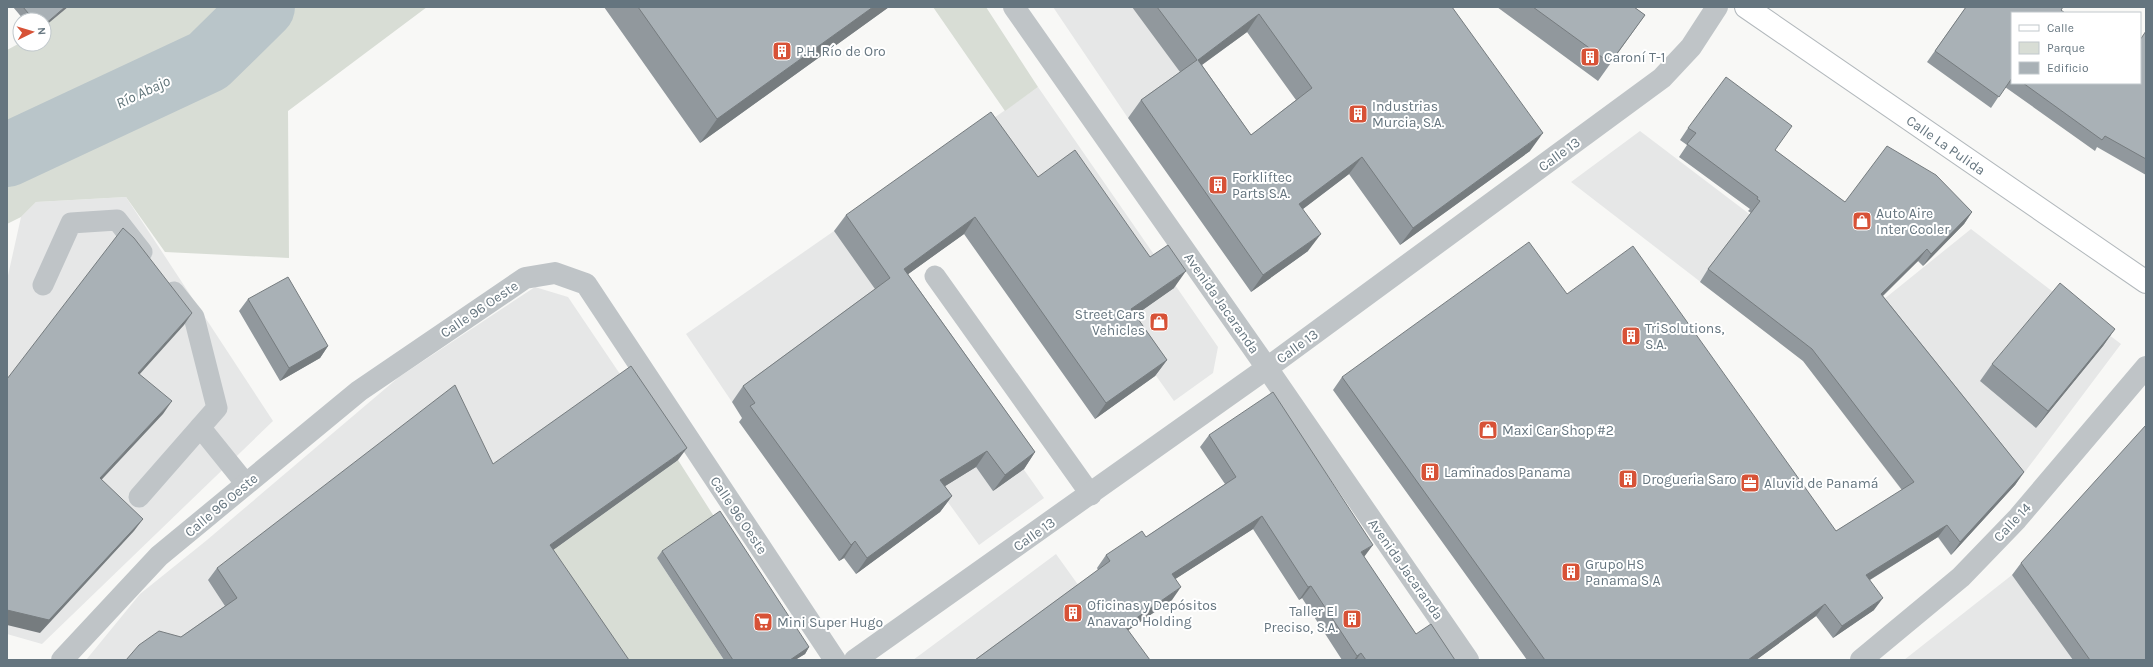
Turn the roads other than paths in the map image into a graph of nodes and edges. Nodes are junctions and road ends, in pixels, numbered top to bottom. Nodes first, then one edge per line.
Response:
1 (1014, 7) edge
2 (1717, 7) edge
3 (1746, 7) edge
4 (935, 276) dead end
5 (2146, 282) edge
6 (43, 285) dead end
7 (2146, 367) edge
8 (1267, 368) junction
9 (200, 427) junction
10 (246, 484) junction
11 (1091, 495) junction
12 (139, 497) dead end
13 (62, 660) edge
14 (836, 660) edge
15 (855, 660) edge
16 (1468, 660) edge
17 (1861, 660) edge

1 - 8 street, Avenida Jacaranda
2 - 8 street, Calle 13
3 - 5 main road, Calle La Pulida
4 - 11 lane
6 - 9 lane
7 - 17 street, Calle 14
8 - 11 street, Calle 13
8 - 16 street, Avenida Jacaranda
9 - 10 lane
9 - 12 lane
10 - 13 street, Calle 96 Oeste
10 - 14 street, Calle 96 Oeste
11 - 15 street, Calle 13

